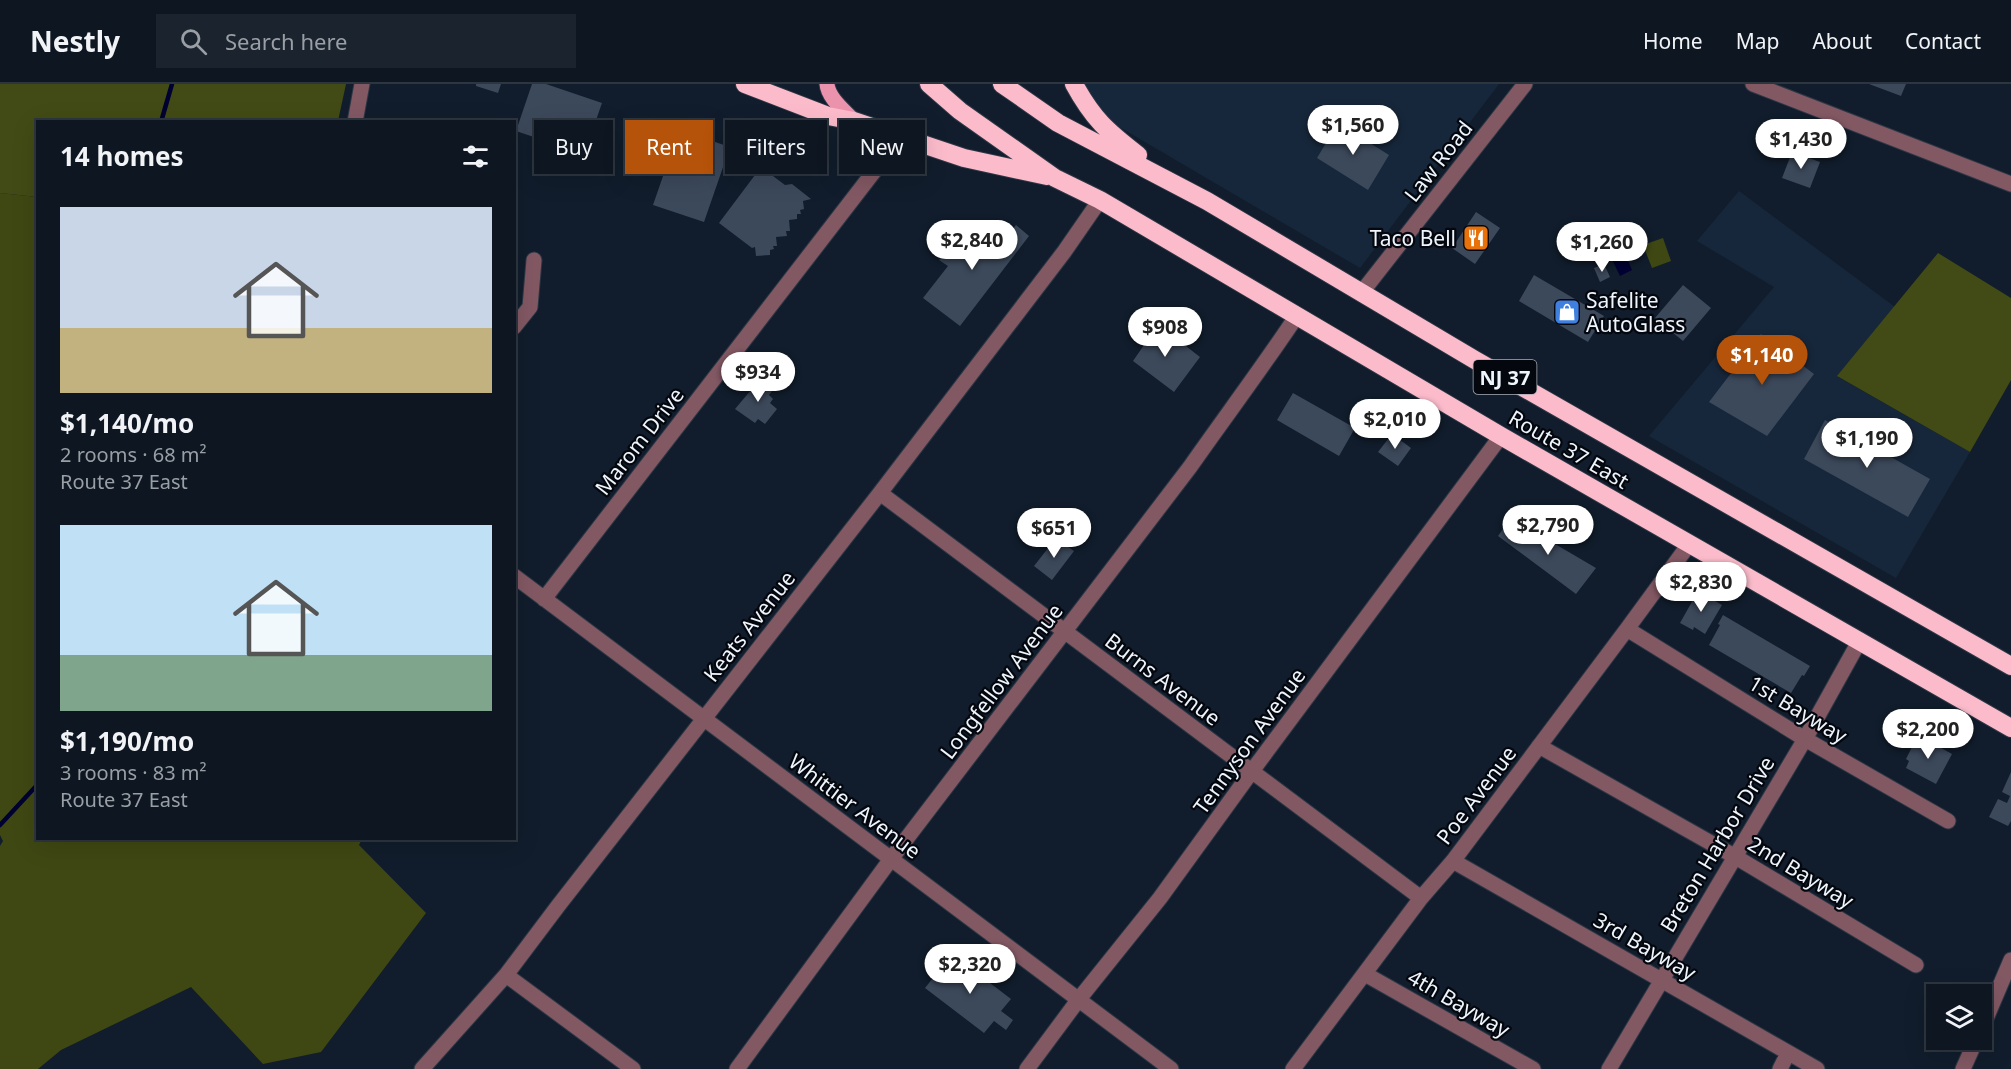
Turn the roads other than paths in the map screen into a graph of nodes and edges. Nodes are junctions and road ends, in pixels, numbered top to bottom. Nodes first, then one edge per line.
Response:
1 (362, 84) edge
2 (745, 84) edge
3 (827, 84) edge
4 (929, 84) edge
5 (1002, 84) edge
6 (1074, 84) edge
7 (1525, 84) edge
8 (1753, 84) edge
9 (355, 120) edge
10 (849, 120) edge
11 (853, 120) edge
12 (925, 145) edge
13 (872, 174) edge
14 (1055, 178) junction
15 (2011, 184) edge
16 (1180, 188) junction
17 (1100, 200) junction
18 (534, 260) dead end
19 (1362, 292) junction
20 (1296, 317) junction
21 (516, 325) edge
22 (1501, 436) junction
23 (880, 493) junction
24 (1690, 543) junction
25 (516, 578) edge
26 (544, 599) junction
27 (1627, 629) junction
28 (1065, 631) junction
29 (1860, 640) junction
30 (2011, 666) edge
31 (703, 719) junction
32 (2011, 728) edge
33 (1805, 739) junction
34 (1539, 746) junction
35 (1252, 771) junction
36 (1948, 821) dead end
37 (1734, 856) junction
38 (891, 859) junction
39 (1453, 861) junction
40 (1421, 898) junction
41 (2011, 960) edge
42 (1916, 965) dead end
43 (1365, 974) junction
44 (506, 975) junction
45 (1662, 980) junction
46 (1079, 999) junction
47 (1992, 1005) edge
48 (1972, 1050) edge
49 (1788, 1053) junction
50 (422, 1069) edge
51 (633, 1069) edge
52 (737, 1069) edge
53 (1027, 1069) edge
54 (1171, 1069) edge
55 (1293, 1069) edge
56 (1533, 1069) edge
57 (1609, 1069) edge
58 (1780, 1069) edge
59 (1817, 1069) edge
60 (1964, 1069) edge

1 - 9 street
2 - 10 highway
3 - 11 main road
4 - 14 highway, Route 37 East / NJ 37
5 - 16 highway, Route 37 East / NJ 37
6 - 16 highway
7 - 19 street, Law Road
8 - 15 street
12 - 14 highway
13 - 26 street, Marom Drive
14 - 17 highway, Route 37 East / NJ 37
16 - 19 highway, Route 37 East / NJ 37
17 - 20 highway, Route 37 East / NJ 37
17 - 23 street, Keats Avenue
18 - 21 street
19 - 30 highway, Route 37 East / NJ 37
20 - 22 highway, Route 37 East / NJ 37
20 - 28 street, Longfellow Avenue
22 - 24 highway, Route 37 East / NJ 37
22 - 35 street, Tennyson Avenue
23 - 28 street, Burns Avenue
23 - 31 street, Keats Avenue
24 - 27 street, Poe Avenue
24 - 29 highway, Route 37 East / NJ 37
25 - 26 street, Whittier Avenue
26 - 31 street, Whittier Avenue
27 - 33 street, 1st Bayway
27 - 34 street, Poe Avenue
28 - 35 street, Burns Avenue
28 - 38 street, Longfellow Avenue
29 - 32 highway, Route 37 East / NJ 37
29 - 33 street, Breton Harbor Drive
31 - 38 street, Whittier Avenue
31 - 44 street, Keats Avenue
33 - 36 street, 1st Bayway
33 - 37 street, Breton Harbor Drive
34 - 37 street, 2nd Bayway
34 - 39 street, Poe Avenue
35 - 40 street, Burns Avenue
35 - 46 street, Tennyson Avenue
37 - 42 street, 2nd Bayway
37 - 45 street, Breton Harbor Drive
38 - 46 street, Whittier Avenue
38 - 52 street, Longfellow Avenue
39 - 40 street, Poe Avenue
39 - 45 street, 3rd Bayway
40 - 43 street, Poe Avenue
41 - 47 street
43 - 55 street, Poe Avenue
43 - 56 street, 4th Bayway
44 - 50 street, Keats Avenue
44 - 51 street
45 - 49 street, 3rd Bayway
45 - 57 street, Breton Harbor Drive
46 - 53 street, Tennyson Avenue
46 - 54 street, Whittier Avenue
48 - 60 street
49 - 58 street
49 - 59 street, 3rd Bayway

